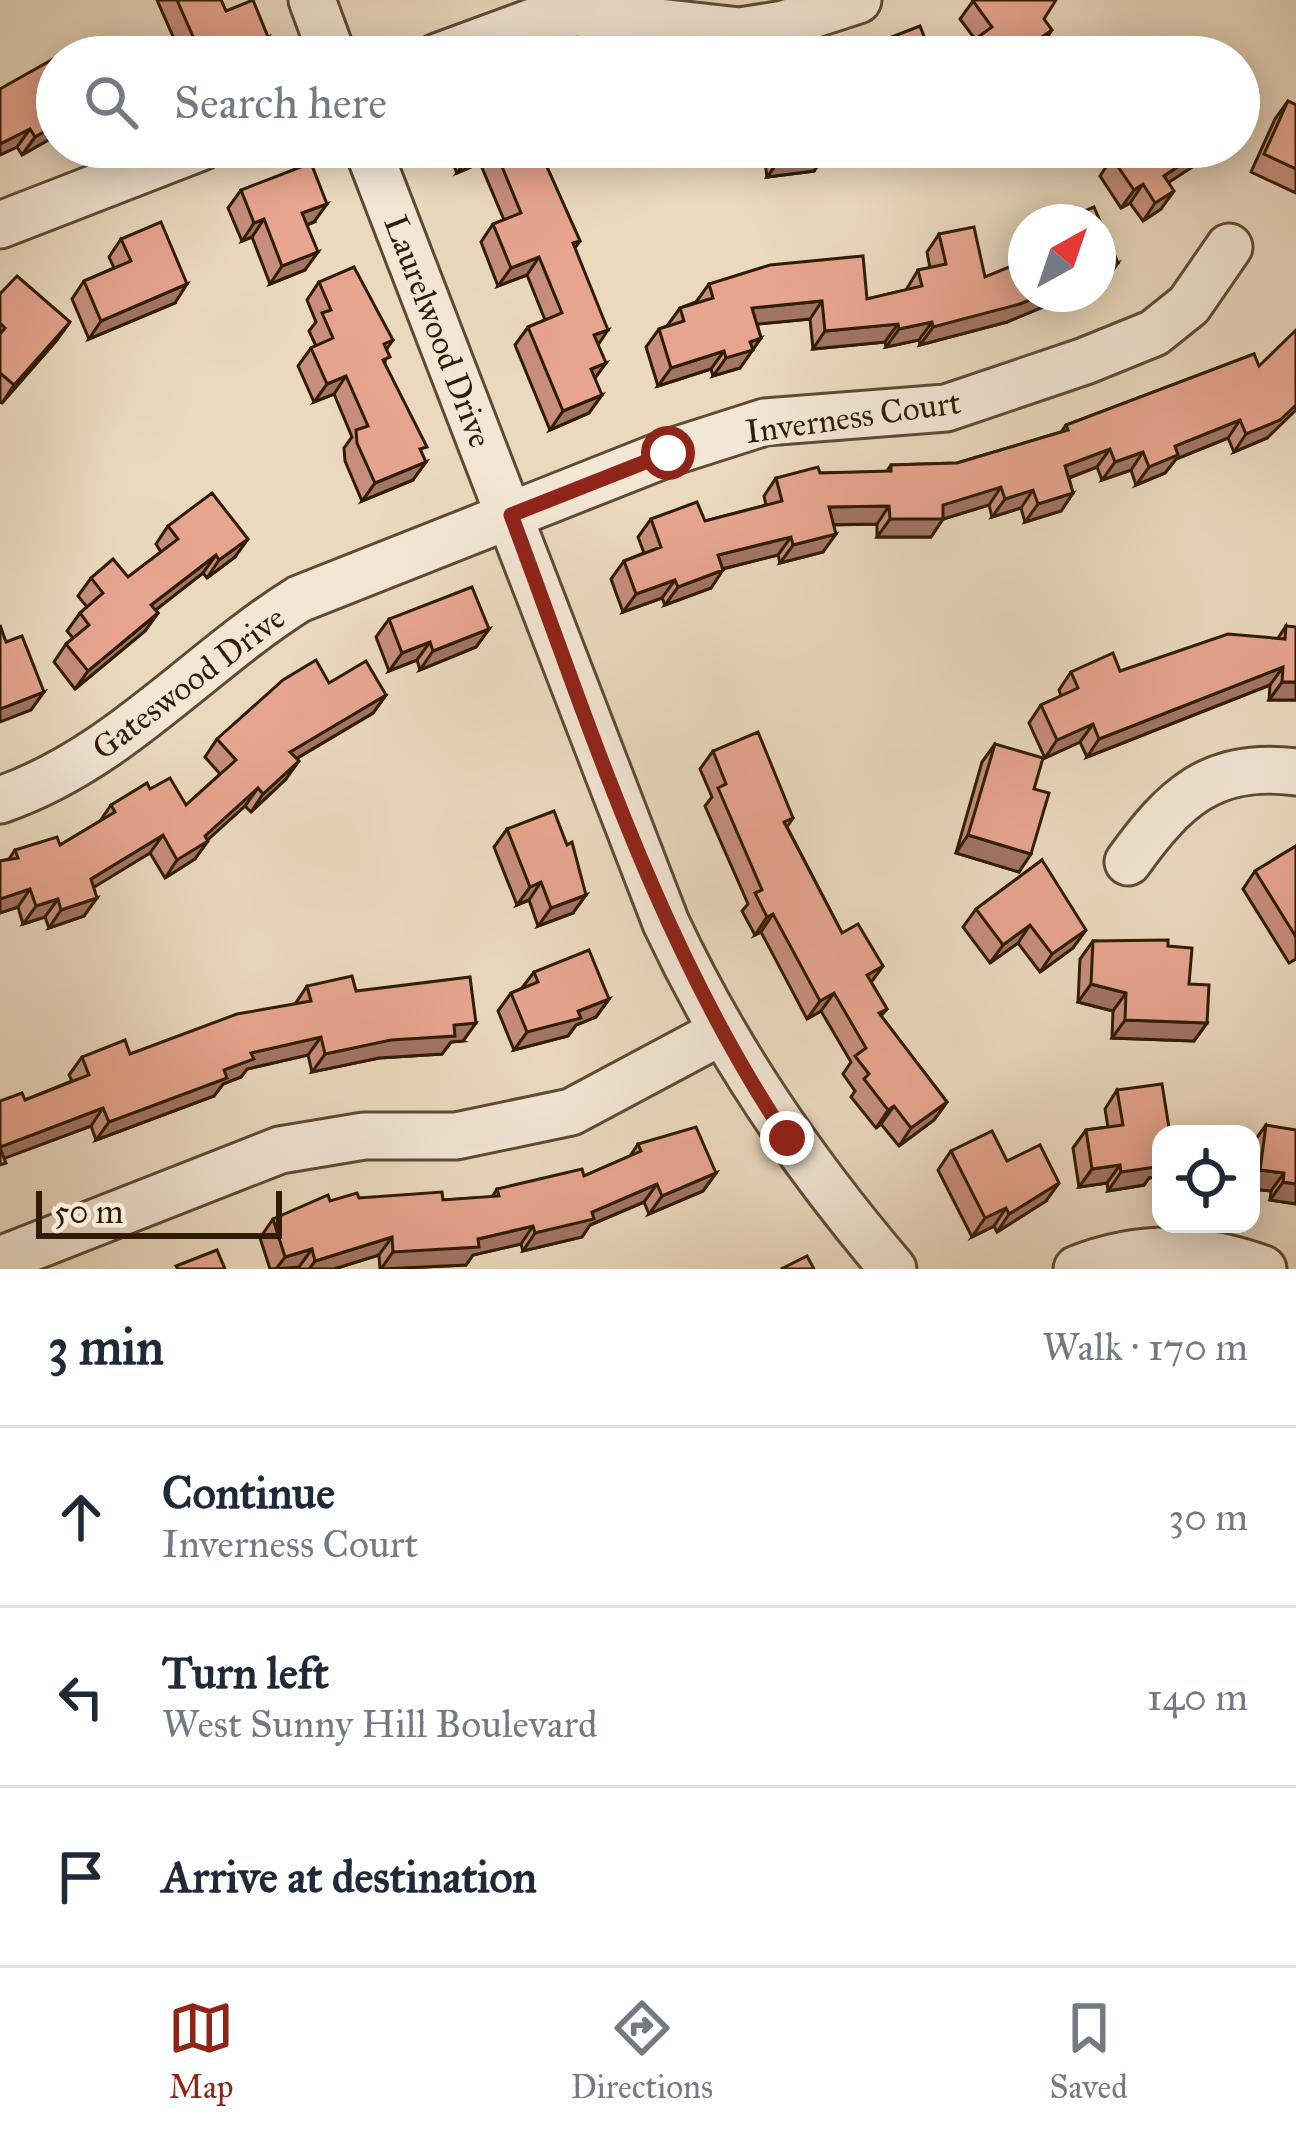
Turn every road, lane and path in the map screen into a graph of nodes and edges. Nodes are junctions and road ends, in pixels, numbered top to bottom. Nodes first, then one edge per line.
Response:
1 (312, 0) edge
2 (858, 0) edge
3 (325, 36) edge
4 (494, 36) edge
5 (147, 168) edge
6 (375, 168) edge
7 (0, 225) edge
8 (1229, 247) dead end
9 (511, 515) junction
10 (1296, 772) edge
11 (0, 800) edge
12 (1128, 862) dead end
13 (719, 1033) junction
14 (60, 1255) edge
15 (0, 1260) edge
16 (893, 1269) edge
17 (1077, 1269) edge
18 (1263, 1269) edge

1 - 3 street
2 - 4 street
5 - 7 street
6 - 9 street, Laurelwood Drive
8 - 9 street, Inverness Court
9 - 11 street, Gateswood Drive
9 - 13 street, Laurelwood Drive
10 - 12 street
13 - 14 street
13 - 16 street, Laurelwood Drive
14 - 15 street
17 - 18 street

